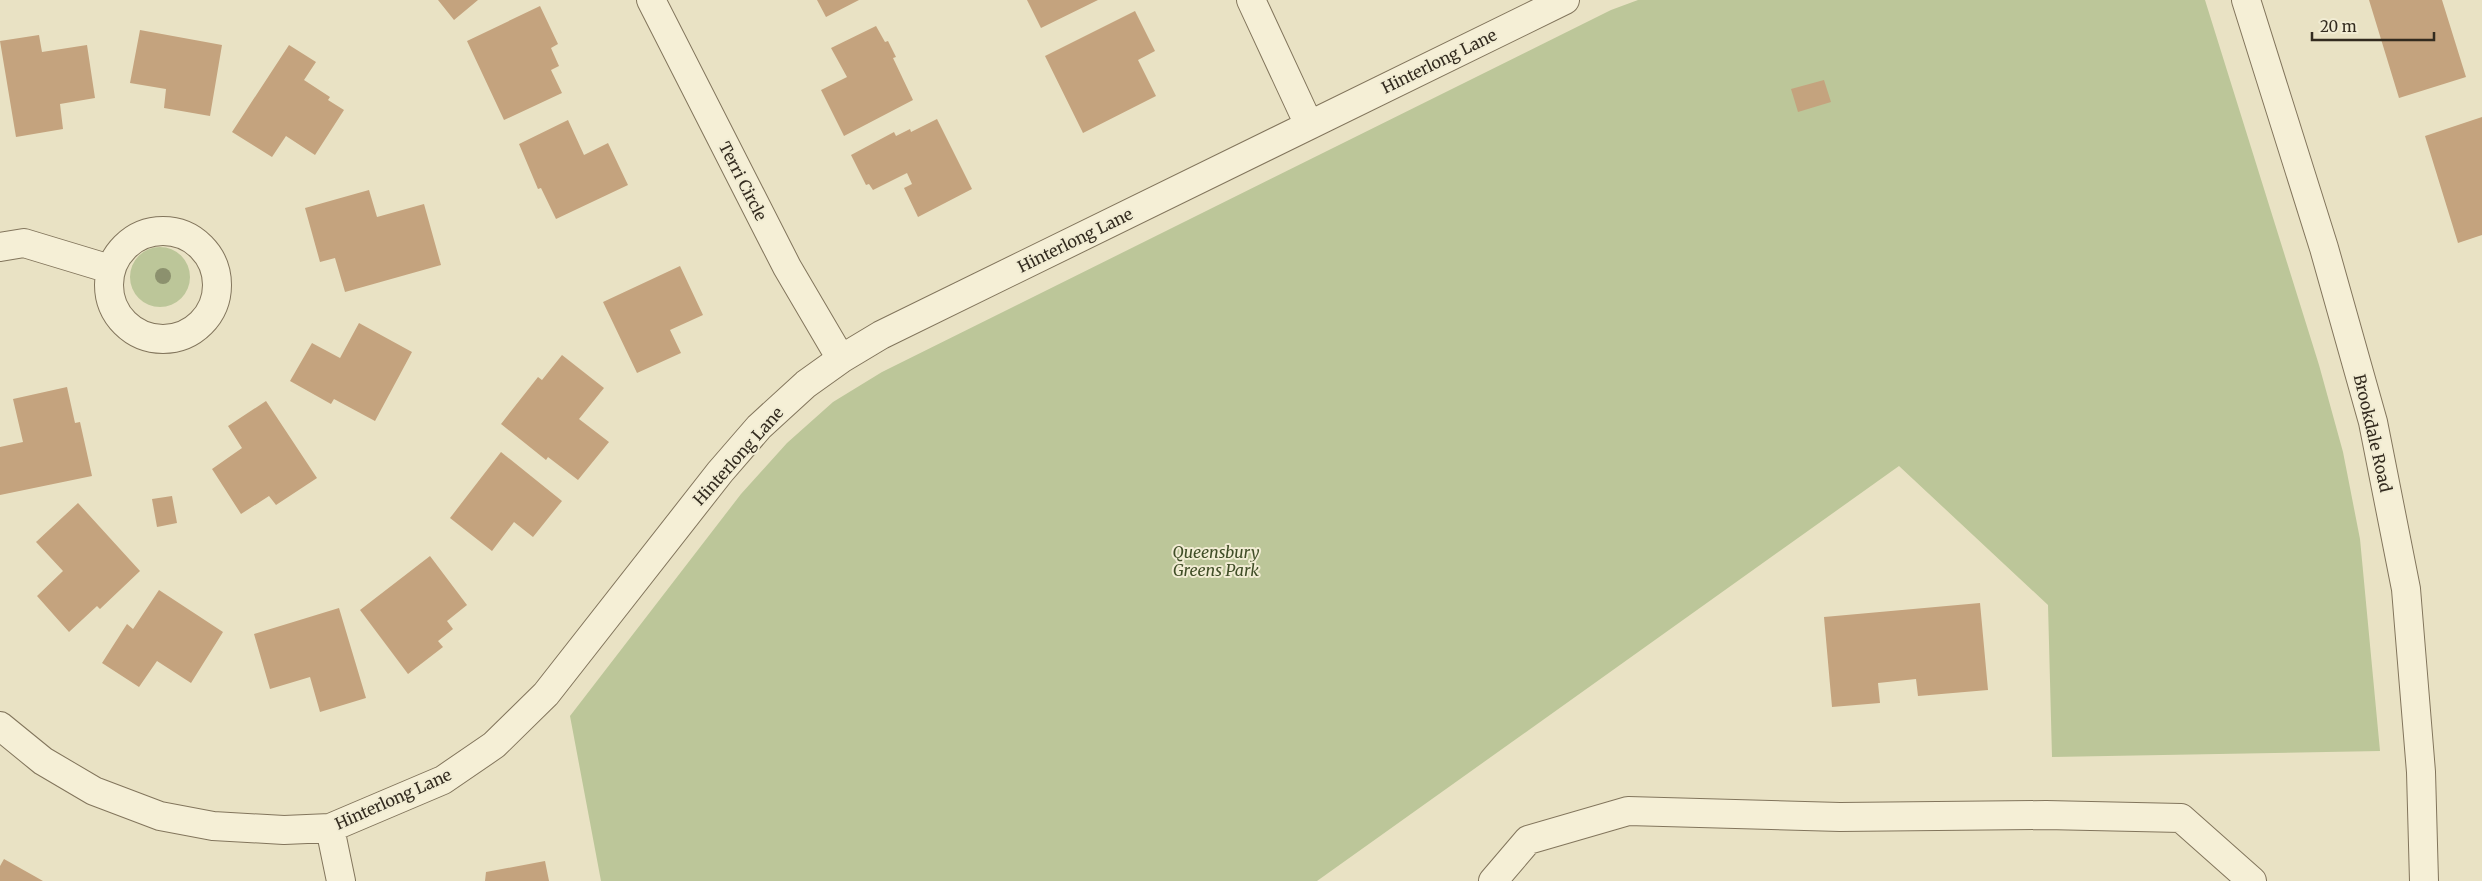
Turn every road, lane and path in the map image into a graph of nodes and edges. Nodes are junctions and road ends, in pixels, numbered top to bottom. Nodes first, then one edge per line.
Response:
1 (650, 0) edge
2 (1250, 0) edge
3 (1565, 0) edge
4 (2246, 0) edge
5 (1309, 125) junction
6 (0, 247) edge
7 (110, 269) dead end
8 (841, 359) junction
9 (0, 726) edge
10 (330, 828) junction
11 (340, 881) edge
12 (1493, 881) edge
13 (2252, 881) edge
14 (2424, 881) edge

1 - 8 street, Terri Circle
2 - 5 street
3 - 5 street, Hinterlong Lane
4 - 14 street, Brookdale Road
5 - 8 street, Hinterlong Lane
6 - 7 street
8 - 10 street, Hinterlong Lane
9 - 10 street, Hinterlong Lane
10 - 11 street
12 - 13 street

